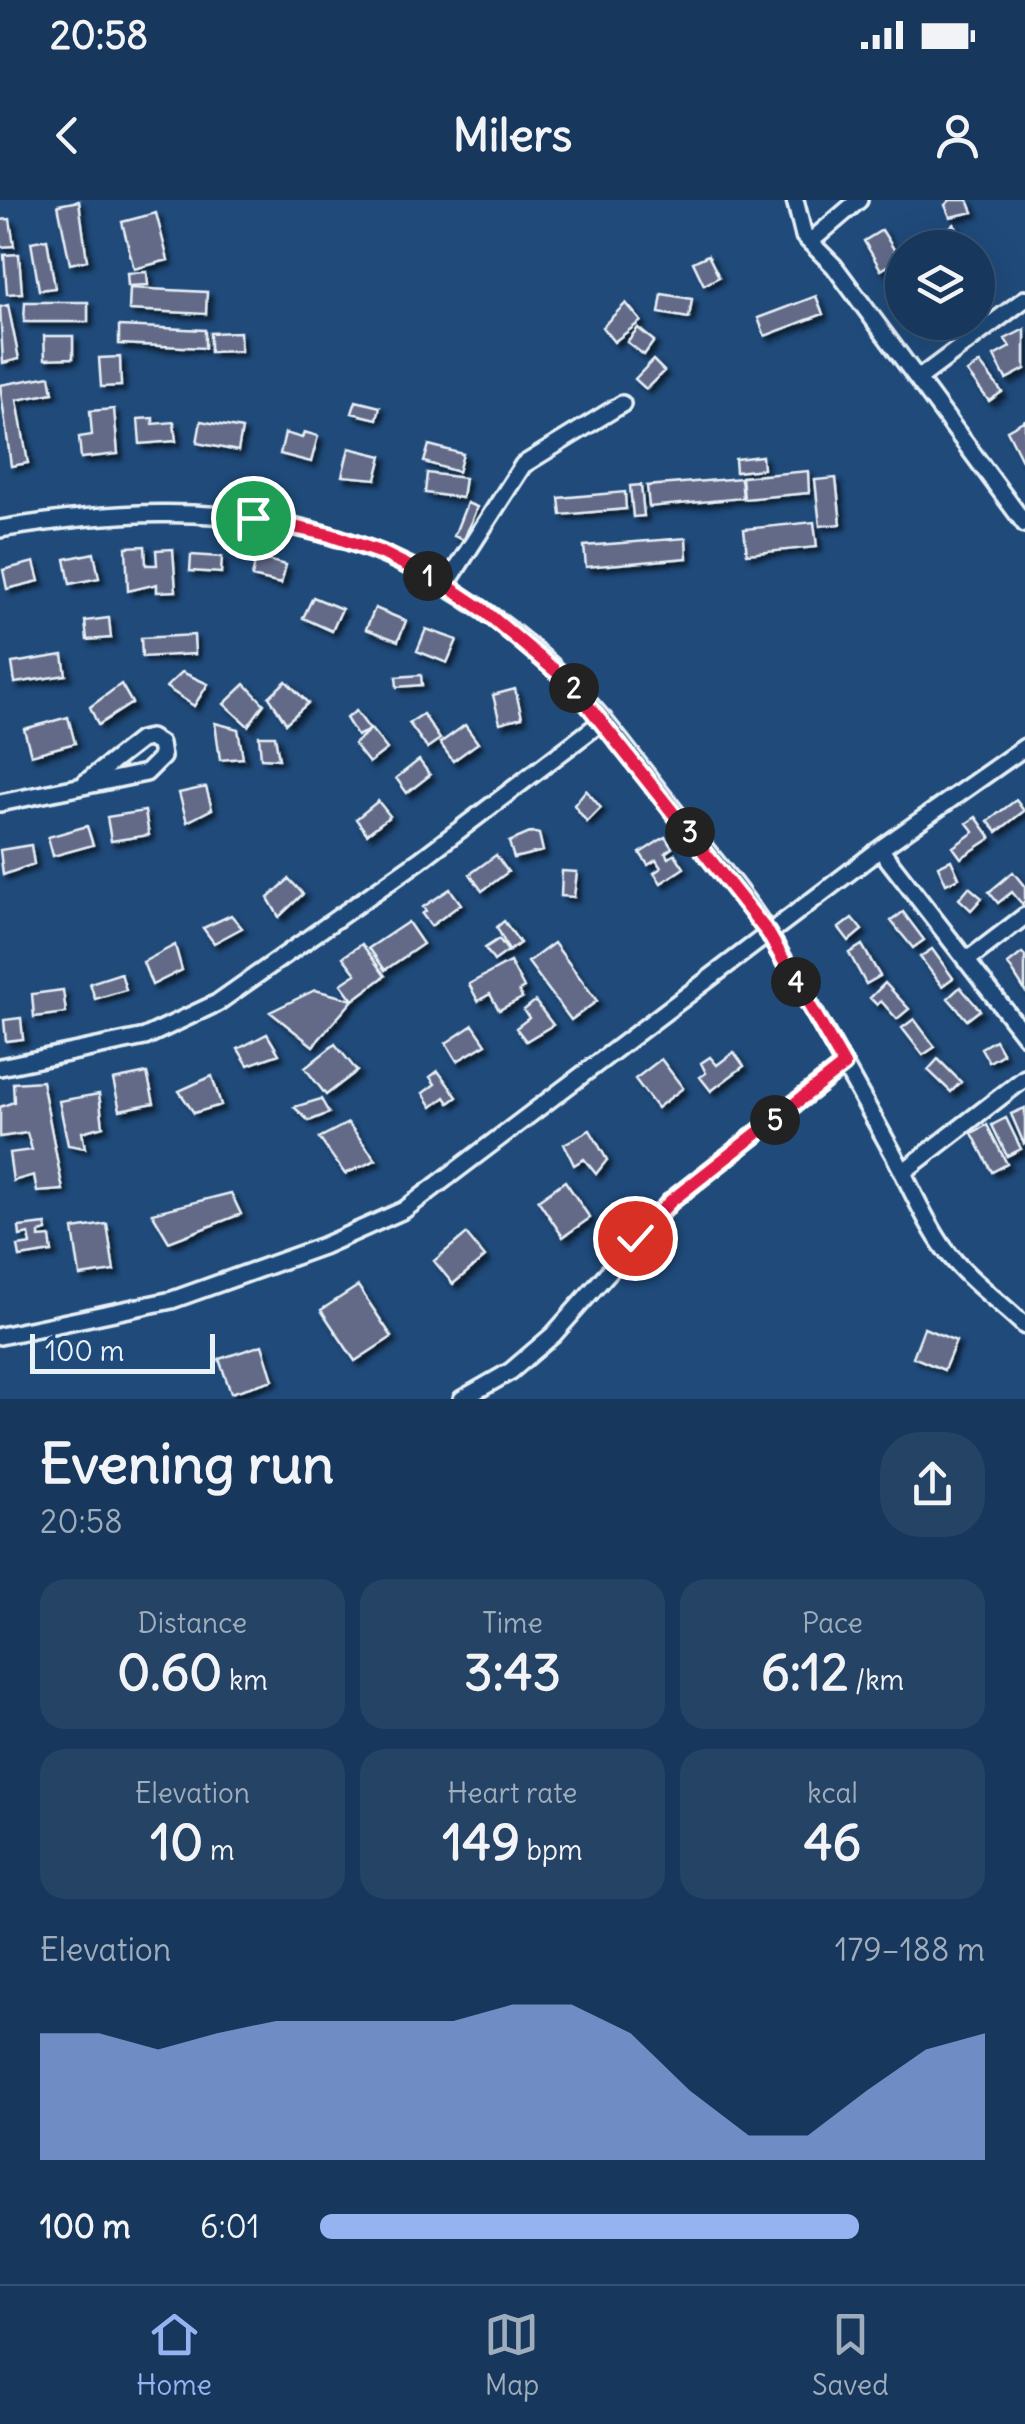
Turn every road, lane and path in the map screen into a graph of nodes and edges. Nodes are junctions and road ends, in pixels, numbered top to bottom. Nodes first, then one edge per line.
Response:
1 (795, 200) edge
2 (860, 200) edge
3 (810, 242) junction
4 (1025, 299) edge
5 (918, 378) junction
6 (622, 404) dead end
7 (1024, 520) edge
8 (0, 530) edge
9 (446, 585) junction
10 (604, 720) junction
11 (1025, 747) edge
12 (86, 783) junction
13 (0, 804) edge
14 (880, 849) junction
15 (1025, 916) edge
16 (768, 933) junction
17 (966, 960) junction
18 (1025, 1036) edge
19 (844, 1065) junction
20 (0, 1067) edge
21 (1025, 1078) edge
22 (903, 1172) junction
23 (1025, 1326) edge
24 (0, 1336) edge
25 (462, 1399) edge

1 - 3 street
2 - 3 street
3 - 5 street
4 - 5 street
5 - 7 street
6 - 9 street
8 - 9 street
9 - 10 street
10 - 16 street
10 - 20 street
11 - 14 street
12 - 12 street
12 - 13 street
14 - 16 street
14 - 17 street
15 - 17 street
16 - 19 street
16 - 24 street
17 - 18 street
19 - 22 street
19 - 25 street
21 - 22 street
22 - 23 street

